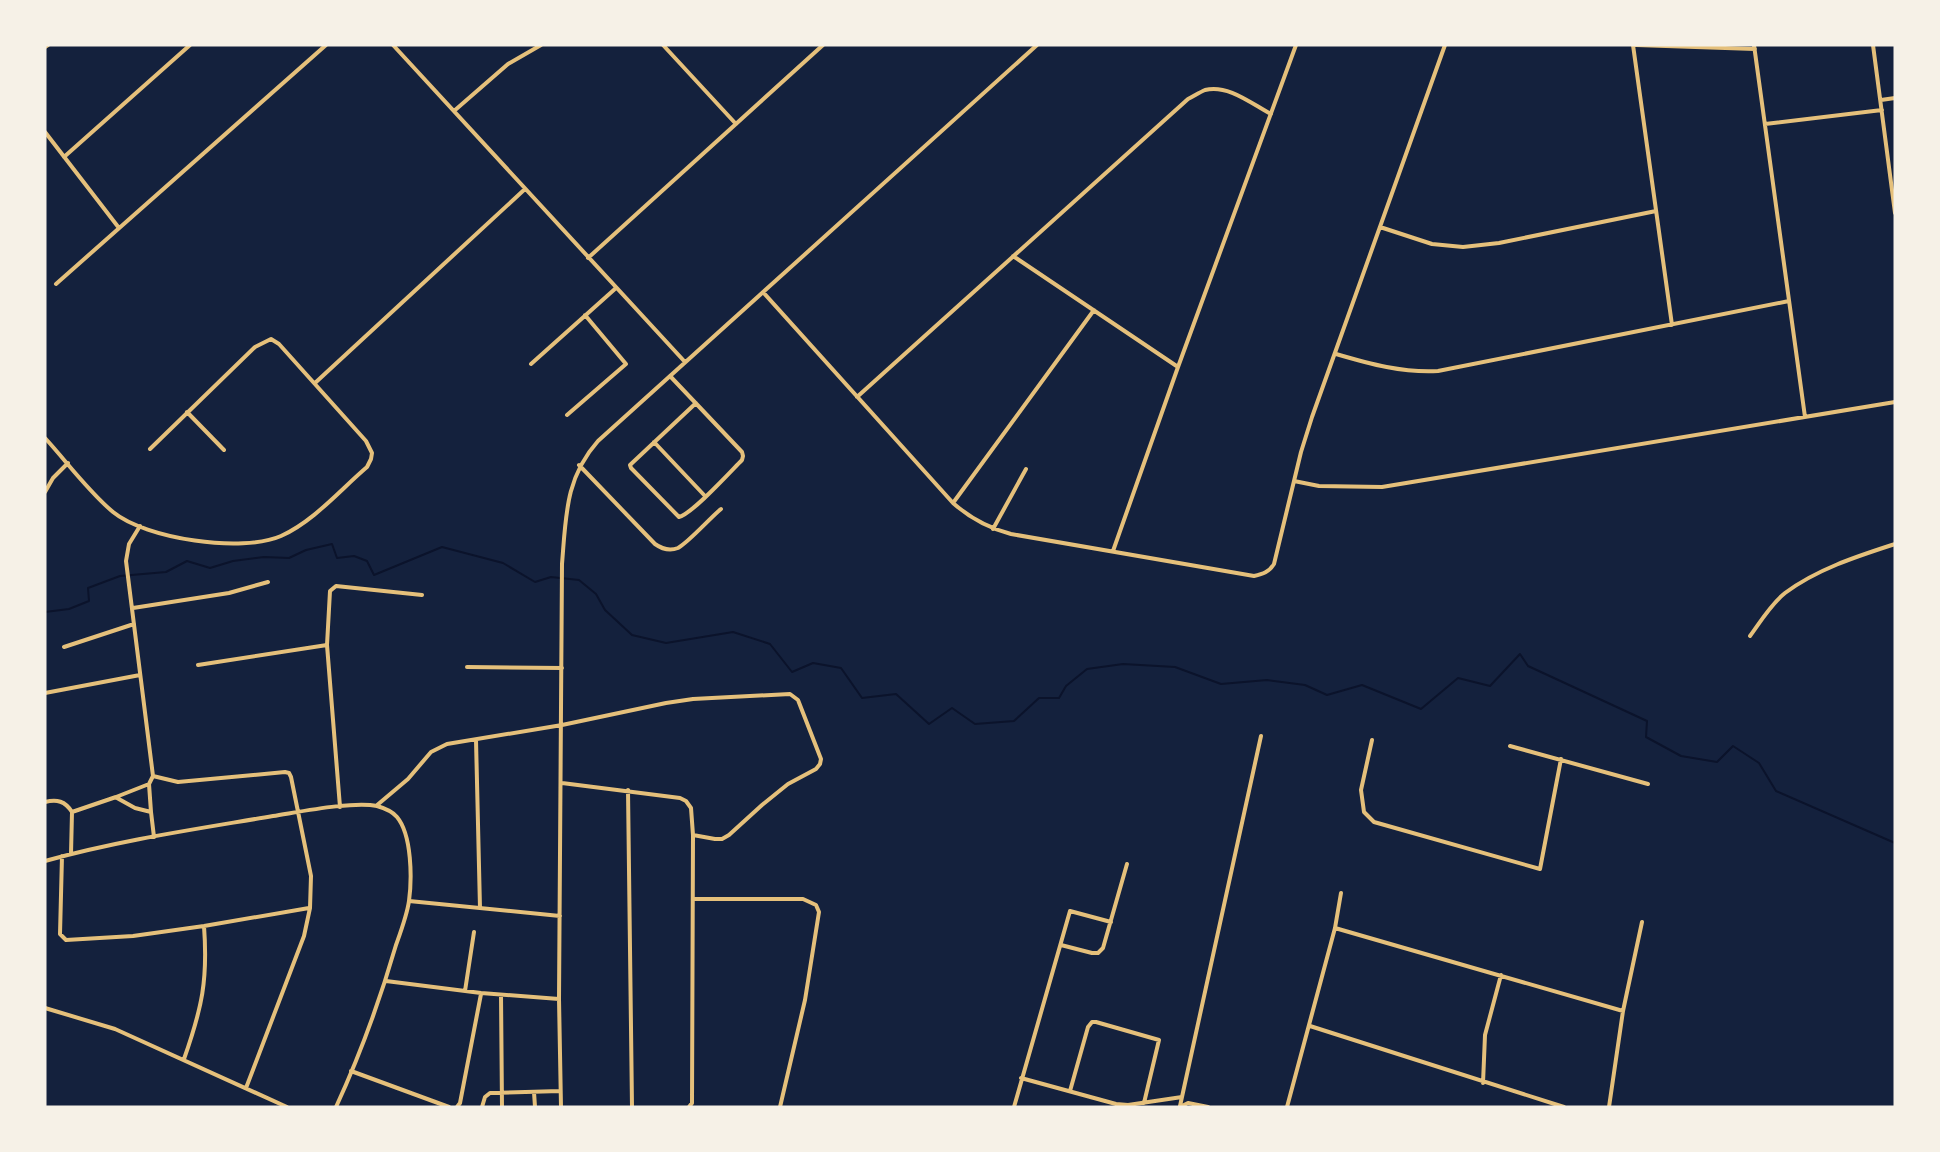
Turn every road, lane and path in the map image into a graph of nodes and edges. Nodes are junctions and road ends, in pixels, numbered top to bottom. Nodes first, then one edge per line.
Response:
1 (326, 45) edge
2 (393, 45) edge
3 (541, 45) edge
4 (663, 45) edge
5 (824, 45) edge
6 (1038, 45) edge
7 (1296, 45) edge
8 (1445, 45) edge
9 (1635, 45) edge
10 (1873, 45) edge
11 (186, 46) edge
12 (1754, 47) edge
13 (1895, 98) edge
14 (1881, 100) junction
15 (1882, 110) junction
16 (454, 111) junction
17 (1271, 114) junction
18 (736, 124) junction
19 (1765, 124) junction
20 (45, 132) edge
21 (64, 157) junction
22 (525, 189) junction
23 (1656, 211) junction
24 (1895, 213) edge
25 (1380, 227) junction
26 (119, 228) junction
27 (1013, 256) junction
28 (588, 258) junction
29 (56, 284) dead end
30 (616, 288) junction
31 (762, 292) junction
32 (1789, 301) junction
33 (1094, 310) junction
34 (585, 315) junction
35 (1672, 325) junction
36 (1336, 354) junction
37 (685, 362) junction
38 (531, 364) dead end
39 (1178, 366) junction
40 (670, 376) junction
41 (315, 383) junction
42 (857, 397) junction
43 (1895, 402) edge
44 (696, 403) junction
45 (187, 412) junction
46 (567, 415) dead end
47 (1805, 417) junction
48 (45, 438) edge
49 (654, 442) junction
50 (150, 448) dead end
51 (224, 450) dead end
52 (68, 464) junction
53 (579, 465) junction
54 (1026, 469) dead end
55 (1294, 481) junction
56 (45, 492) edge
57 (705, 496) junction
58 (953, 503) junction
59 (721, 508) dead end
60 (140, 526) junction
61 (993, 529) junction
62 (1895, 544) edge
63 (1113, 551) junction
64 (268, 582) dead end
65 (422, 595) dead end
66 (133, 608) junction
67 (134, 624) junction
68 (1750, 636) dead end
69 (327, 645) junction
70 (64, 647) dead end
71 (198, 665) dead end
72 (467, 667) dead end
73 (562, 668) junction
74 (140, 675) junction
75 (45, 693) edge
76 (562, 725) junction
77 (1261, 736) dead end
78 (476, 740) junction
79 (1372, 740) dead end
80 (1510, 746) dead end
81 (1561, 759) junction
82 (153, 776) junction
83 (562, 783) junction
84 (149, 784) junction
85 (1648, 784) dead end
86 (628, 790) junction
87 (116, 798) junction
88 (45, 802) edge
89 (376, 806) junction
90 (340, 807) junction
91 (72, 812) junction
92 (151, 812) junction
93 (297, 813) junction
94 (693, 835) junction
95 (154, 837) junction
96 (71, 854) junction
97 (62, 856) junction
98 (45, 861) edge
99 (1127, 864) dead end
100 (1341, 893) dead end
101 (693, 899) junction
102 (409, 901) junction
103 (310, 908) junction
104 (480, 908) junction
105 (560, 916) junction
106 (1111, 922) junction
107 (1642, 922) dead end
108 (204, 926) junction
109 (1335, 928) junction
110 (474, 932) dead end
111 (1061, 945) junction
112 (1500, 975) junction
113 (386, 981) junction
114 (465, 991) junction
115 (481, 993) junction
116 (501, 995) junction
117 (559, 999) junction
118 (45, 1008) edge
119 (1623, 1011) junction
120 (1310, 1026) junction
121 (184, 1059) junction
122 (351, 1071) junction
123 (1021, 1078) junction
124 (1483, 1083) junction
125 (246, 1088) junction
126 (560, 1091) junction
127 (1070, 1091) junction
128 (534, 1092) junction
129 (502, 1093) junction
130 (1182, 1097) junction
131 (1144, 1103) junction
132 (287, 1107) edge
133 (336, 1107) edge
134 (448, 1107) edge
135 (457, 1107) edge
136 (482, 1107) edge
137 (502, 1107) edge
138 (535, 1107) edge
139 (561, 1107) edge
140 (632, 1107) edge
141 (689, 1107) edge
142 (780, 1107) edge
143 (1014, 1107) edge
144 (1180, 1107) edge
145 (1208, 1107) edge
146 (1287, 1107) edge
147 (1564, 1107) edge
148 (1609, 1107) edge

1 - 26 street
2 - 16 street
3 - 16 street
4 - 18 street
5 - 18 street
6 - 31 street
7 - 17 street
8 - 25 street
9 - 12 street
9 - 23 street
10 - 14 street
11 - 21 street
12 - 19 street
13 - 14 street
14 - 15 street
15 - 19 street
15 - 24 street
16 - 22 street
17 - 27 street
17 - 39 street
18 - 28 street
19 - 32 street
20 - 21 street
21 - 26 street
22 - 28 street
22 - 41 street
23 - 25 street
23 - 35 street
25 - 36 street
26 - 29 street
27 - 33 street
27 - 42 street
28 - 30 street
30 - 34 street
30 - 37 street
31 - 37 street
31 - 42 street
32 - 35 street
32 - 47 street
33 - 39 street
33 - 58 street
34 - 38 street
34 - 46 street
35 - 36 street
36 - 55 street
37 - 40 street
39 - 63 street
40 - 44 street
40 - 53 street
41 - 45 street
41 - 60 street
42 - 58 street
43 - 47 street
44 - 49 street
44 - 57 street
45 - 50 street
45 - 51 street
47 - 55 street
48 - 52 street
49 - 57 street
49 - 57 street
52 - 56 street
52 - 60 street
53 - 59 street
53 - 73 street
54 - 61 street
55 - 63 street
58 - 61 street
60 - 66 street
61 - 63 street
62 - 68 street
64 - 66 street
65 - 69 street
66 - 67 street
67 - 70 street
67 - 74 street
69 - 71 street
69 - 90 street
72 - 73 street
73 - 76 street
74 - 75 street
74 - 82 street
76 - 78 street
76 - 83 street
76 - 94 street
77 - 130 street
78 - 89 street
78 - 104 street
79 - 81 street
80 - 81 street
81 - 85 street
82 - 84 street
82 - 93 street
83 - 86 street
83 - 105 street
84 - 87 street
84 - 92 street
86 - 94 street
86 - 140 street
87 - 91 street
87 - 92 street
88 - 91 street
89 - 90 street
89 - 102 street
90 - 93 street
91 - 96 street
92 - 95 street
93 - 95 street
93 - 103 street
94 - 101 street
95 - 96 street
96 - 97 street
97 - 98 street
97 - 108 street
99 - 106 street
100 - 109 street
101 - 141 street
101 - 142 street
102 - 104 street
102 - 113 street
103 - 108 street
103 - 125 street
104 - 105 street
105 - 117 street
106 - 111 street
106 - 111 street
107 - 119 street
108 - 121 street
109 - 112 street
109 - 120 street
110 - 114 street
111 - 123 street
112 - 119 street
112 - 124 street
113 - 114 street
113 - 122 street
114 - 115 street
115 - 116 street
115 - 135 street
116 - 117 street
116 - 129 street
117 - 126 street
118 - 121 street
119 - 148 street
120 - 124 street
120 - 146 street
121 - 125 street
122 - 133 street
122 - 134 street
123 - 127 street
123 - 143 street
124 - 147 street
125 - 132 street
126 - 128 street
126 - 139 street
127 - 131 street
127 - 131 street
128 - 129 street
128 - 138 street
129 - 136 street
129 - 137 street
130 - 131 street
130 - 144 street
144 - 145 street

